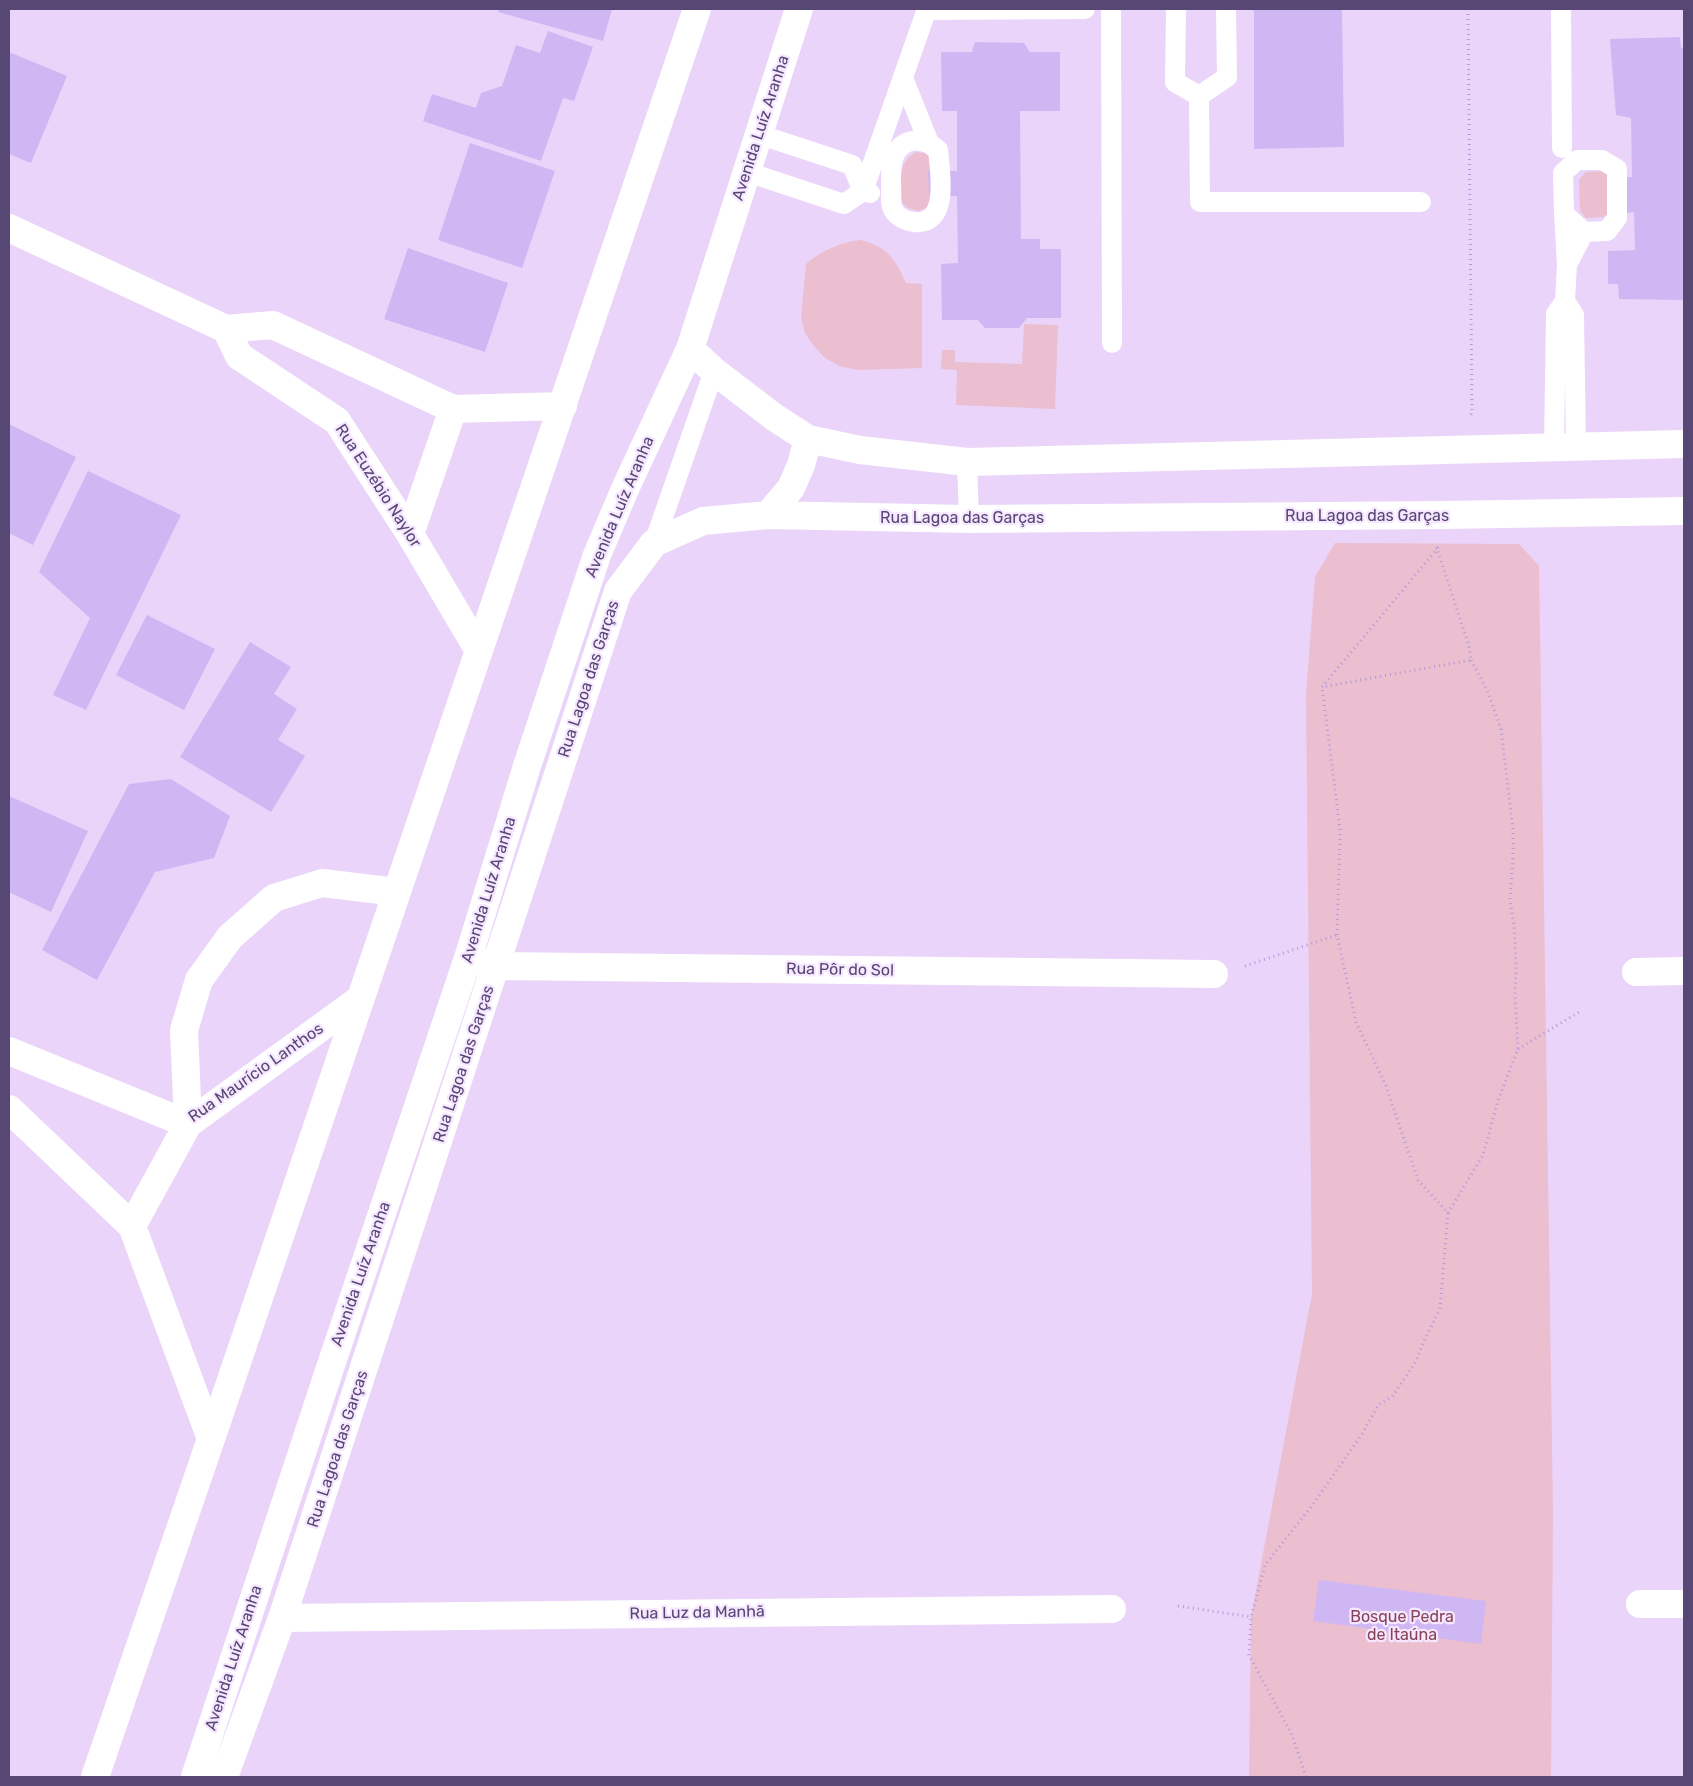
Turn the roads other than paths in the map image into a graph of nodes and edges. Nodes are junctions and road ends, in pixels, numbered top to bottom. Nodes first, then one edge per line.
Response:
1 (697, 9) edge
2 (799, 9) edge
3 (927, 9) edge
4 (1085, 9) edge
5 (1111, 9) edge
6 (1176, 9) edge
7 (1226, 9) edge
8 (1561, 9) edge
9 (903, 78) junction
10 (1199, 96) junction
11 (758, 134) junction
12 (929, 143) junction
13 (1567, 160) junction
14 (892, 162) junction
15 (747, 172) junction
16 (863, 191) junction
17 (891, 198) junction
18 (1421, 202) dead end
19 (1564, 214) junction
20 (9, 228) edge
21 (1584, 232) junction
22 (1567, 265) junction
23 (226, 329) junction
24 (1112, 343) dead end
25 (690, 349) junction
26 (714, 371) junction
27 (563, 406) junction
28 (452, 409) junction
29 (808, 439) junction
30 (1684, 444) edge
31 (1565, 447) junction
32 (966, 462) junction
33 (1684, 511) edge
34 (768, 515) junction
35 (969, 519) junction
36 (410, 534) junction
37 (654, 543) junction
38 (479, 651) junction
39 (397, 892) junction
40 (468, 958) junction
41 (496, 966) junction
42 (1684, 971) edge
43 (1636, 972) dead end
44 (1214, 974) dead end
45 (360, 999) junction
46 (9, 1051) edge
47 (9, 1108) edge
48 (188, 1124) junction
49 (132, 1226) junction
50 (212, 1439) junction
51 (1640, 1604) dead end
52 (1684, 1604) edge
53 (1112, 1609) dead end
54 (282, 1618) junction
55 (95, 1777) edge
56 (195, 1777) edge
57 (224, 1777) edge

1 - 27 street
2 - 11 street, Avenida Luíz Aranha
3 - 4 lane
3 - 9 lane
5 - 24 lane
6 - 10 lane
7 - 10 lane
8 - 13 lane
9 - 12 lane
9 - 14 lane
9 - 16 lane
10 - 18 lane
11 - 15 street, Avenida Luíz Aranha
11 - 16 lane
12 - 14 lane
12 - 17 lane
13 - 19 lane
13 - 21 lane
14 - 17 lane
15 - 16 lane
15 - 25 street, Avenida Luíz Aranha
16 - 17 lane
19 - 21 lane
19 - 22 lane
20 - 23 street
21 - 22 lane
22 - 31 lane
23 - 28 street
23 - 36 street, Rua Euzébio Naylor
25 - 26 street
25 - 40 street, Avenida Luíz Aranha
26 - 29 street
26 - 37 lane
27 - 28 street
27 - 38 street
28 - 36 street
29 - 32 street
29 - 34 street
30 - 31 street
31 - 32 street
32 - 35 lane
33 - 35 street, Rua Lagoa das Garças
34 - 35 street, Rua Lagoa das Garças
34 - 37 street, Rua Lagoa das Garças
36 - 38 street, Rua Euzébio Naylor
37 - 41 street, Rua Lagoa das Garças
38 - 39 street
39 - 45 street
39 - 48 street
40 - 41 street, Rua Pôr do Sol
40 - 56 street, Avenida Luíz Aranha
41 - 44 street, Rua Pôr do Sol
41 - 54 street, Rua Lagoa das Garças
42 - 43 street
45 - 48 street, Rua Maurício Lanthos
45 - 50 street
46 - 48 street, Rua Maurício Lanthos
47 - 49 street
48 - 49 street
49 - 50 street
50 - 55 street
51 - 52 street
53 - 54 street, Rua Luz da Manhã
54 - 57 street, Rua Lagoa das Garças

